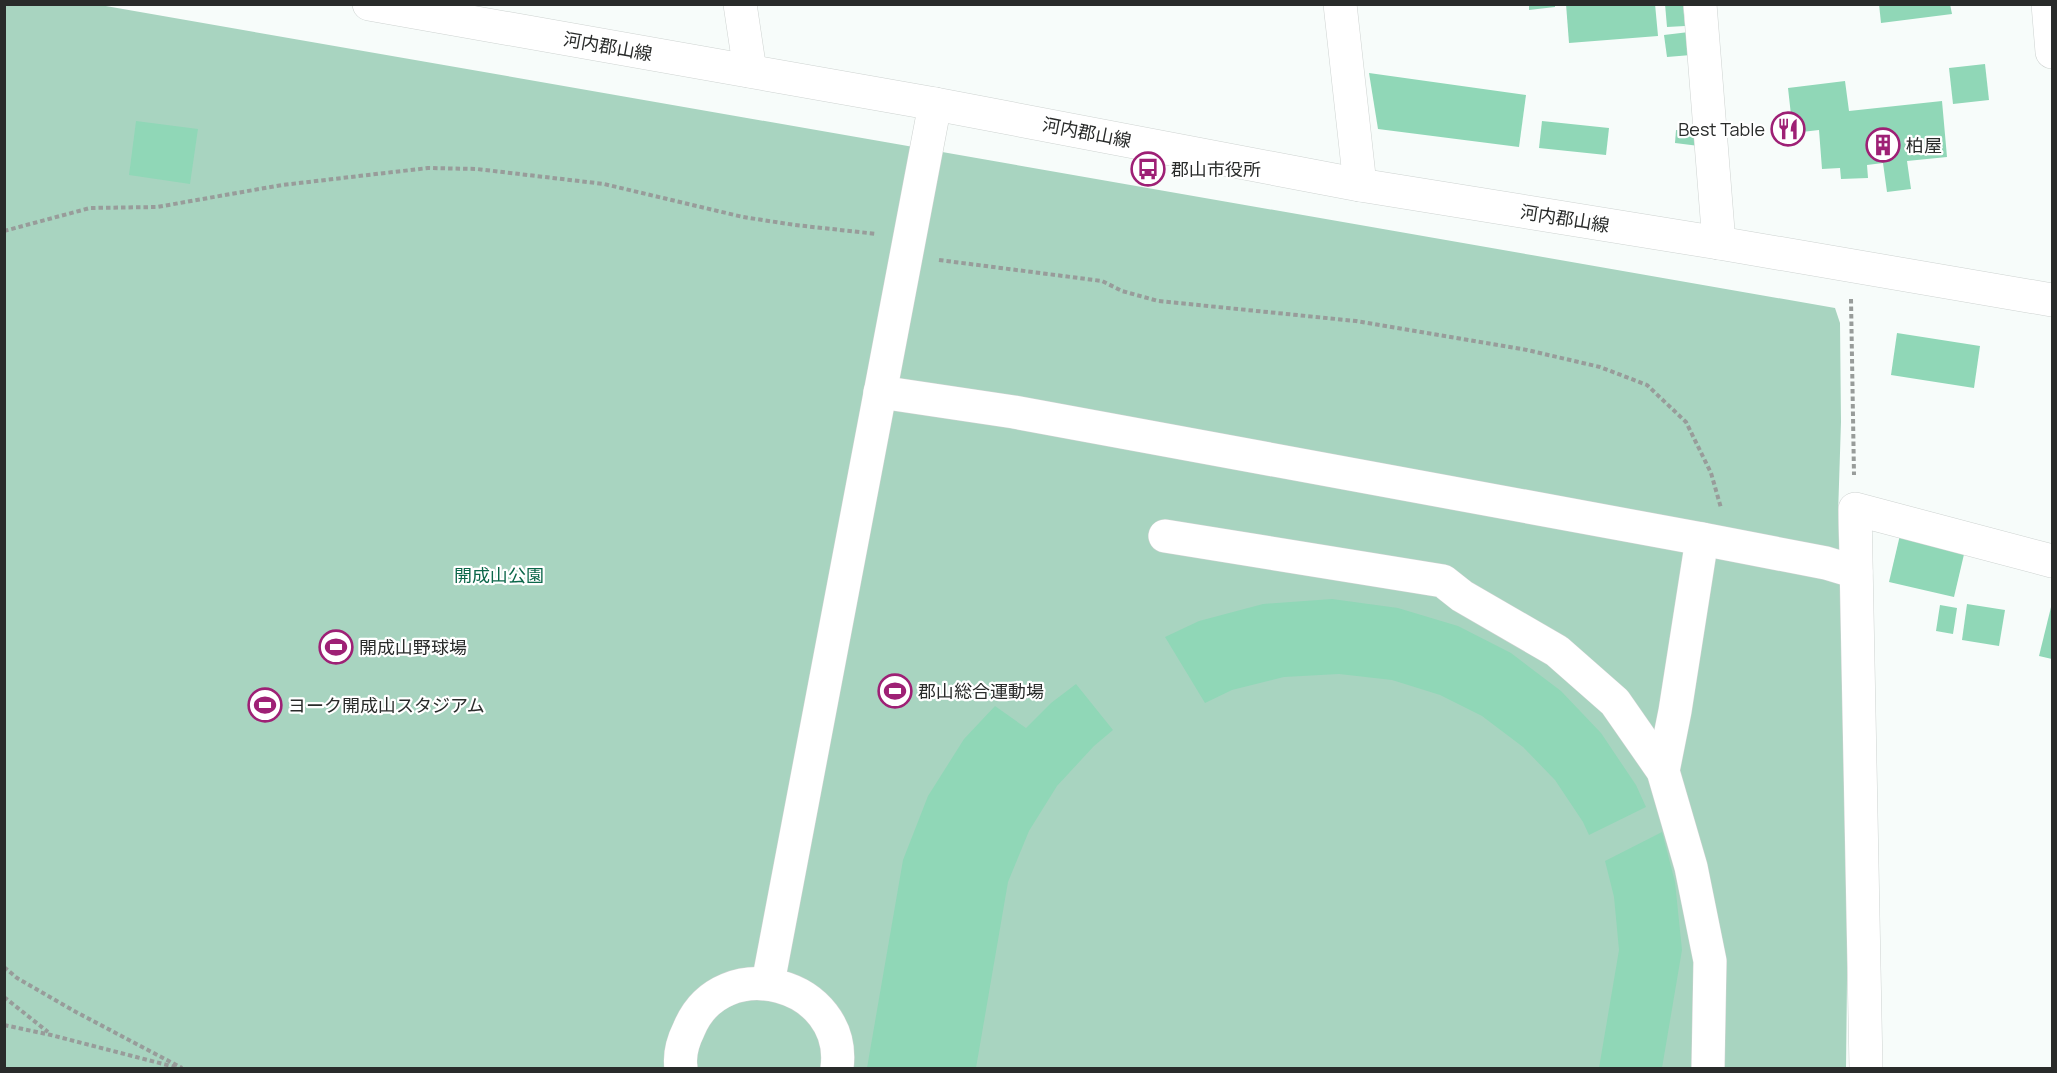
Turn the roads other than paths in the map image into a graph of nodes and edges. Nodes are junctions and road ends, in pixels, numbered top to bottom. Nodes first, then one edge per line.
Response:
1 (740, 4) edge
2 (1340, 4) edge
3 (1700, 4) edge
4 (2048, 4) edge
5 (378, 5) edge
6 (2052, 52) edge
7 (750, 71) junction
8 (935, 104) junction
9 (1360, 185) junction
10 (1719, 243) junction
11 (2052, 300) edge
12 (880, 392) junction
13 (1165, 536) dead end
14 (1715, 541) junction
15 (2052, 561) edge
16 (1856, 572) junction
17 (1663, 771) junction
18 (768, 983) junction
19 (681, 1068) edge
20 (837, 1068) edge
21 (1708, 1068) edge
22 (1866, 1068) edge

1 - 7 main road
2 - 9 main road
3 - 10 main road
4 - 6 main road
5 - 7 main road, 河内郡山線
7 - 8 main road, 河内郡山線
8 - 9 main road, 河内郡山線
8 - 12 main road
9 - 10 main road, 河内郡山線
10 - 11 main road, 河内郡山線
12 - 14 main road
12 - 18 main road
13 - 17 main road
14 - 16 main road
14 - 17 main road
15 - 16 main road
16 - 22 main road
17 - 21 main road
18 - 19 main road
18 - 20 main road

